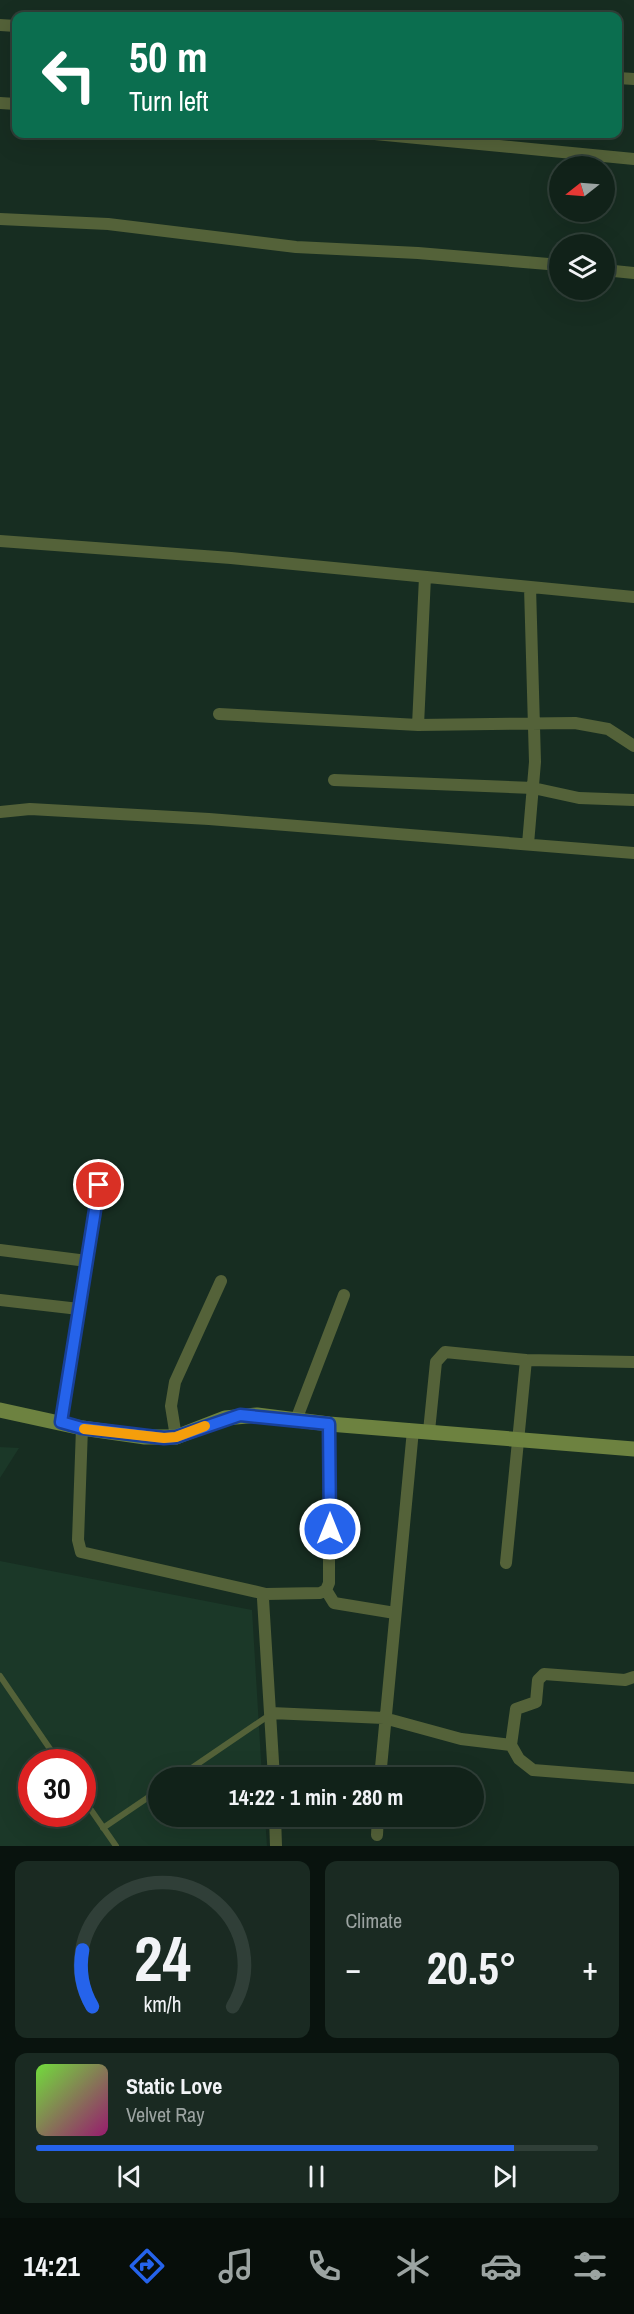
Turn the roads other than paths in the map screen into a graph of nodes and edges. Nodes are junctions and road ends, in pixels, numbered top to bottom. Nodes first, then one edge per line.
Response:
1 (416, 138) edge
2 (634, 159) edge
3 (0, 219) edge
4 (549, 265) edge
5 (615, 271) edge
6 (634, 273) edge
7 (0, 542) edge
8 (425, 577) junction
9 (530, 587) junction
10 (634, 597) edge
11 (219, 714) dead end
12 (535, 723) junction
13 (418, 725) junction
14 (634, 746) edge
15 (334, 780) dead end
16 (533, 788) junction
17 (634, 800) edge
18 (0, 812) edge
19 (528, 844) junction
20 (634, 853) edge
21 (99, 1185) dead end
22 (0, 1250) edge
23 (87, 1261) junction
24 (221, 1281) dead end
25 (344, 1295) dead end
26 (0, 1300) edge
27 (79, 1310) junction
28 (526, 1360) junction
29 (634, 1362) edge
30 (0, 1410) edge
31 (296, 1420) junction
32 (61, 1422) junction
33 (329, 1424) junction
34 (82, 1428) junction
35 (413, 1430) junction
36 (429, 1431) junction
37 (176, 1437) junction
38 (519, 1439) junction
39 (634, 1449) edge
40 (506, 1563) dead end
41 (326, 1590) junction
42 (266, 1594) junction
43 (395, 1613) junction
44 (0, 1676) edge
45 (634, 1677) edge
46 (271, 1713) junction
47 (384, 1718) junction
48 (511, 1745) junction
49 (50, 1749) edge
50 (193, 1767) edge
51 (273, 1767) edge
52 (381, 1767) edge
53 (634, 1778) edge
54 (148, 1797) edge
55 (96, 1818) edge
56 (275, 1827) edge
57 (377, 1827) edge
58 (103, 1828) junction
59 (377, 1835) dead end
60 (116, 1846) edge
61 (276, 1846) edge

1 - 2 street
3 - 4 street
5 - 6 street
7 - 8 street
8 - 9 street
8 - 13 street
9 - 10 street
9 - 12 street
11 - 13 street
12 - 13 street
12 - 14 street
12 - 16 street
15 - 16 street
16 - 17 street
16 - 19 street
18 - 19 street
19 - 20 street
21 - 23 street
22 - 23 street
23 - 27 street
24 - 37 street
25 - 31 street
26 - 27 street
27 - 32 street
28 - 29 street
28 - 36 street
28 - 38 street
30 - 32 street
31 - 33 street
31 - 37 street
32 - 34 street
33 - 35 street
33 - 41 street
34 - 37 street
34 - 42 street
35 - 36 street
35 - 43 street
36 - 38 street
38 - 39 street
38 - 40 street
41 - 42 street
41 - 43 street
42 - 46 street
43 - 47 street
44 - 49 lane
45 - 48 street
46 - 47 street
46 - 50 lane
46 - 51 street
47 - 48 street
47 - 52 street
48 - 53 street
54 - 58 lane
55 - 58 lane
56 - 61 street
57 - 59 street
58 - 60 lane

